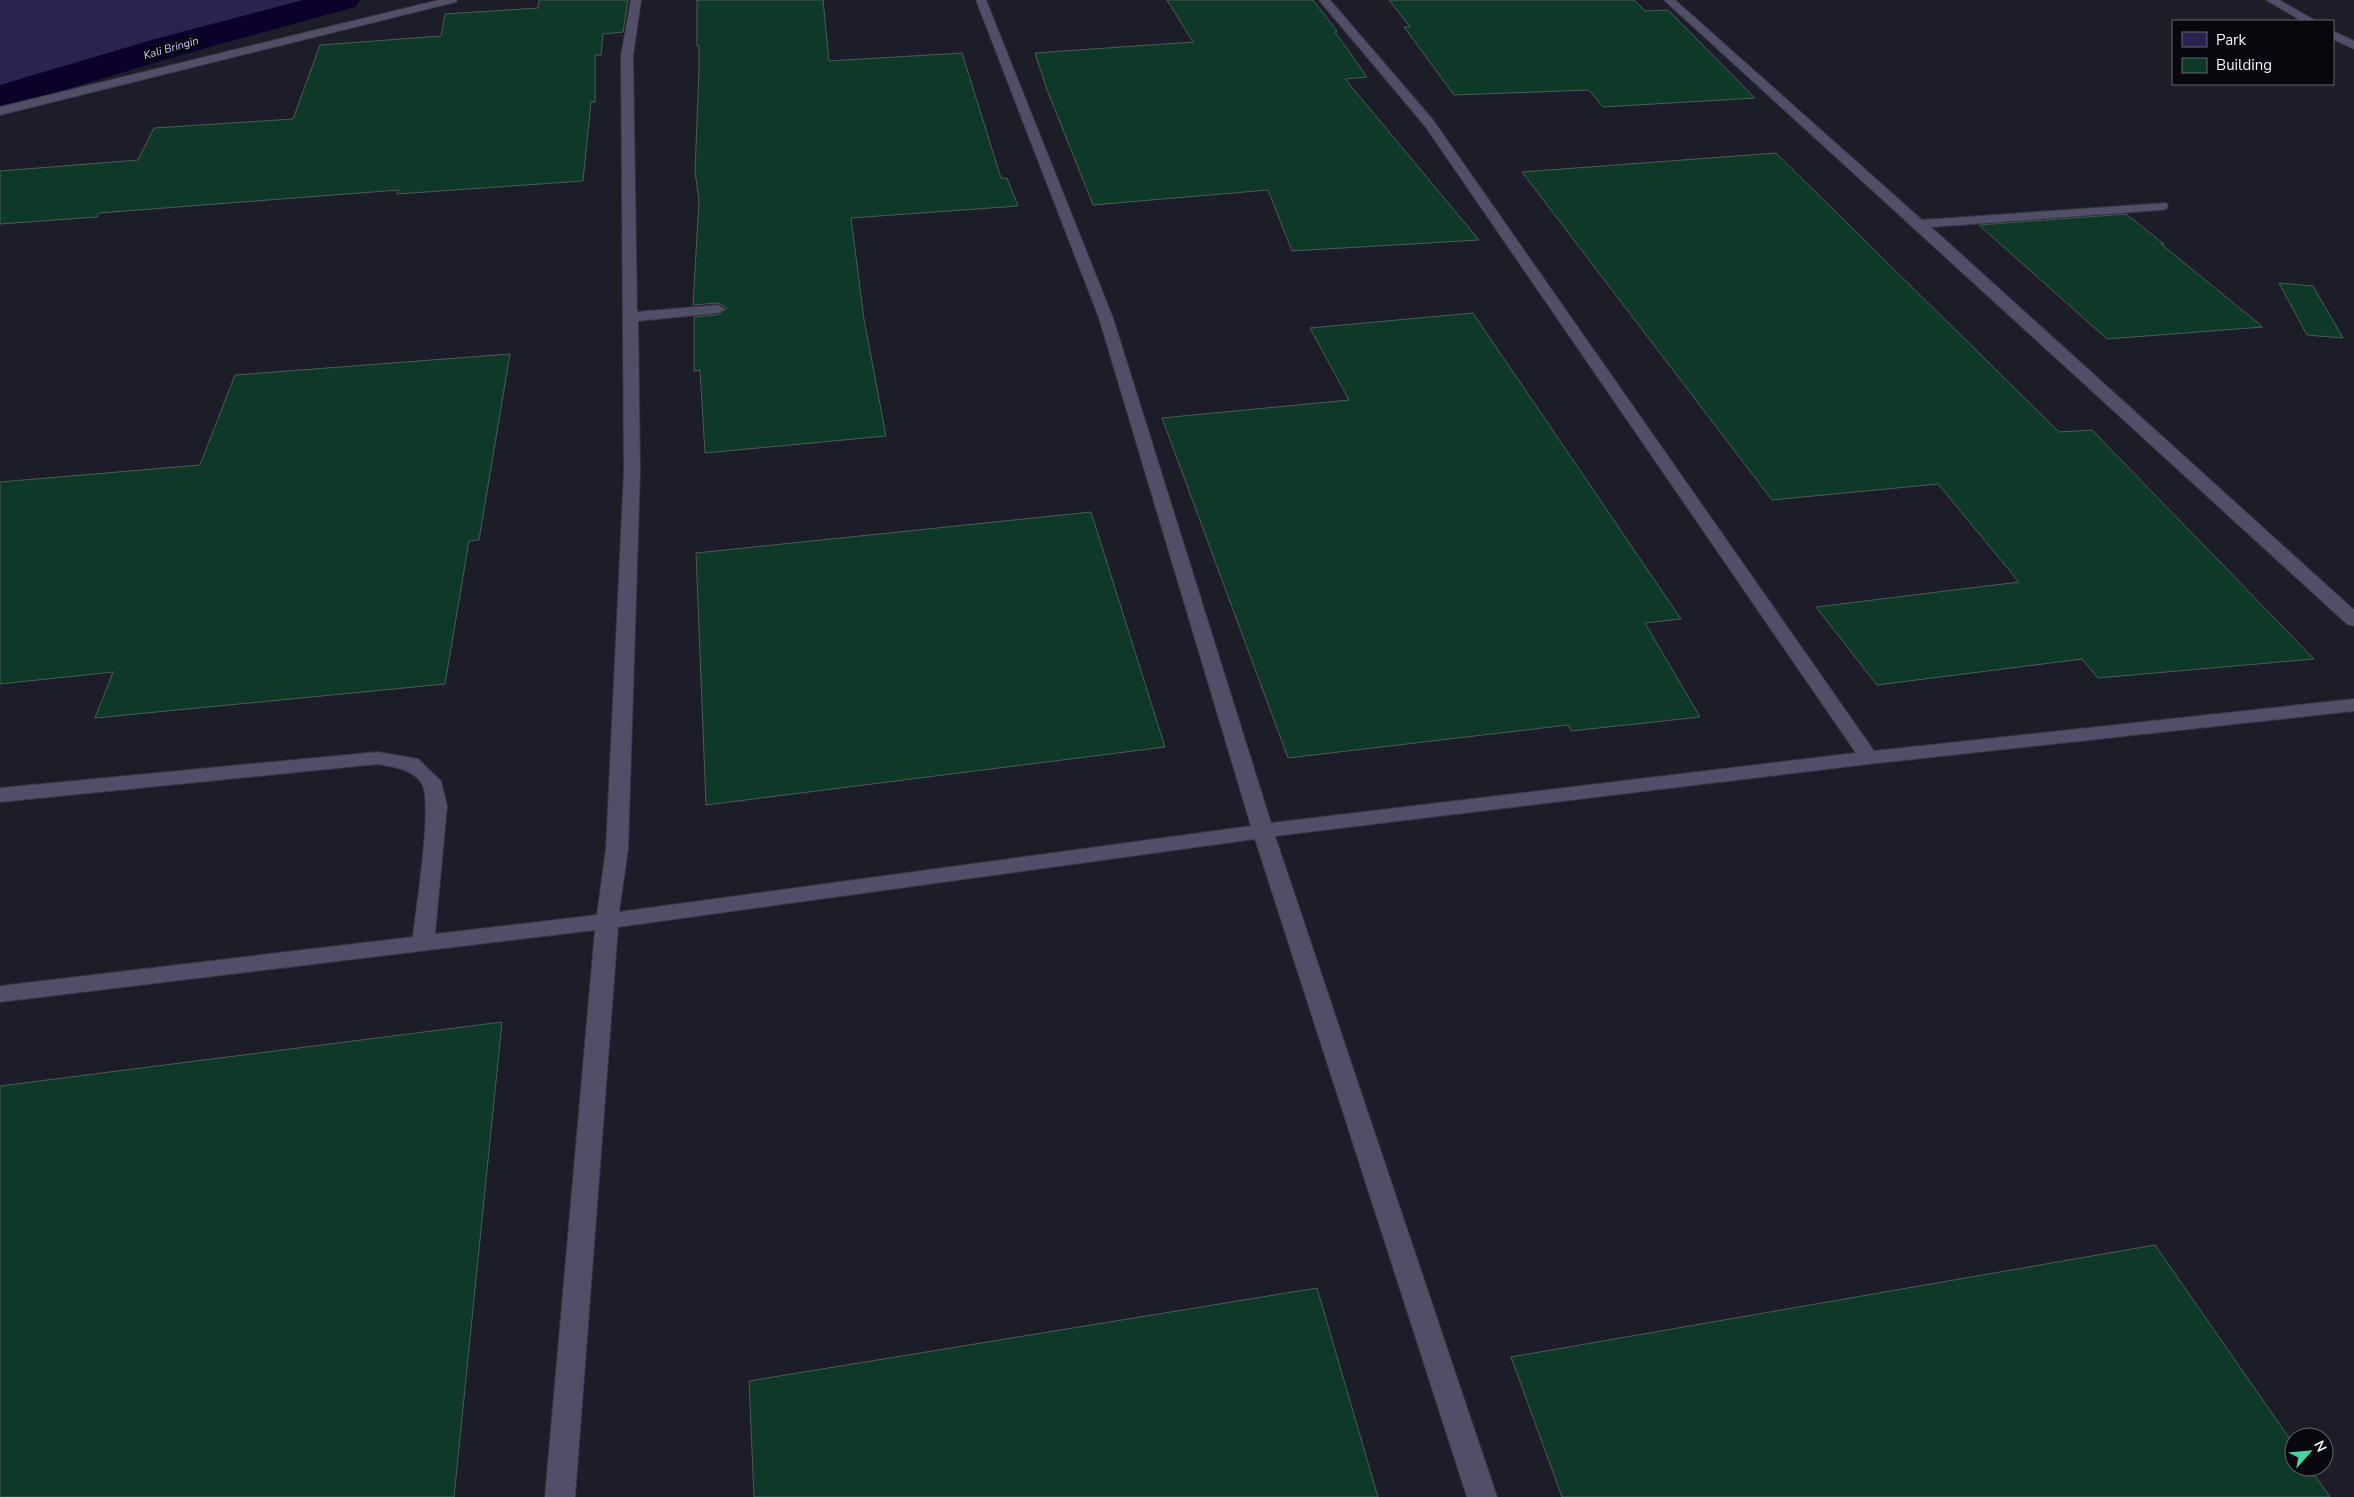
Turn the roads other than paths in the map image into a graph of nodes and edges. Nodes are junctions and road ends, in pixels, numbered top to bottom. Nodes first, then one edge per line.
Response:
1 (452, 0) edge
2 (636, 0) edge
3 (981, 0) edge
4 (1324, 0) edge
5 (1669, 0) edge
6 (2271, 0) edge
7 (2308, 20) edge
8 (2334, 35) edge
9 (2354, 46) edge
10 (0, 111) edge
11 (2161, 206) dead end
12 (1919, 224) junction
13 (718, 309) dead end
14 (630, 317) junction
15 (2354, 620) edge
16 (2354, 705) edge
17 (1870, 758) junction
18 (0, 795) edge
19 (1263, 830) junction
20 (607, 920) junction
21 (423, 943) junction
22 (0, 994) edge
23 (560, 1497) edge
24 (1482, 1497) edge

1 - 10 lane
2 - 14 lane
3 - 19 lane
4 - 17 lane
5 - 12 lane
6 - 7 lane
8 - 9 lane
11 - 12 lane
12 - 15 lane
13 - 14 lane
14 - 20 lane
16 - 17 lane
17 - 19 lane
18 - 21 lane
19 - 20 lane
19 - 24 lane
20 - 21 lane
20 - 23 lane
21 - 22 lane

